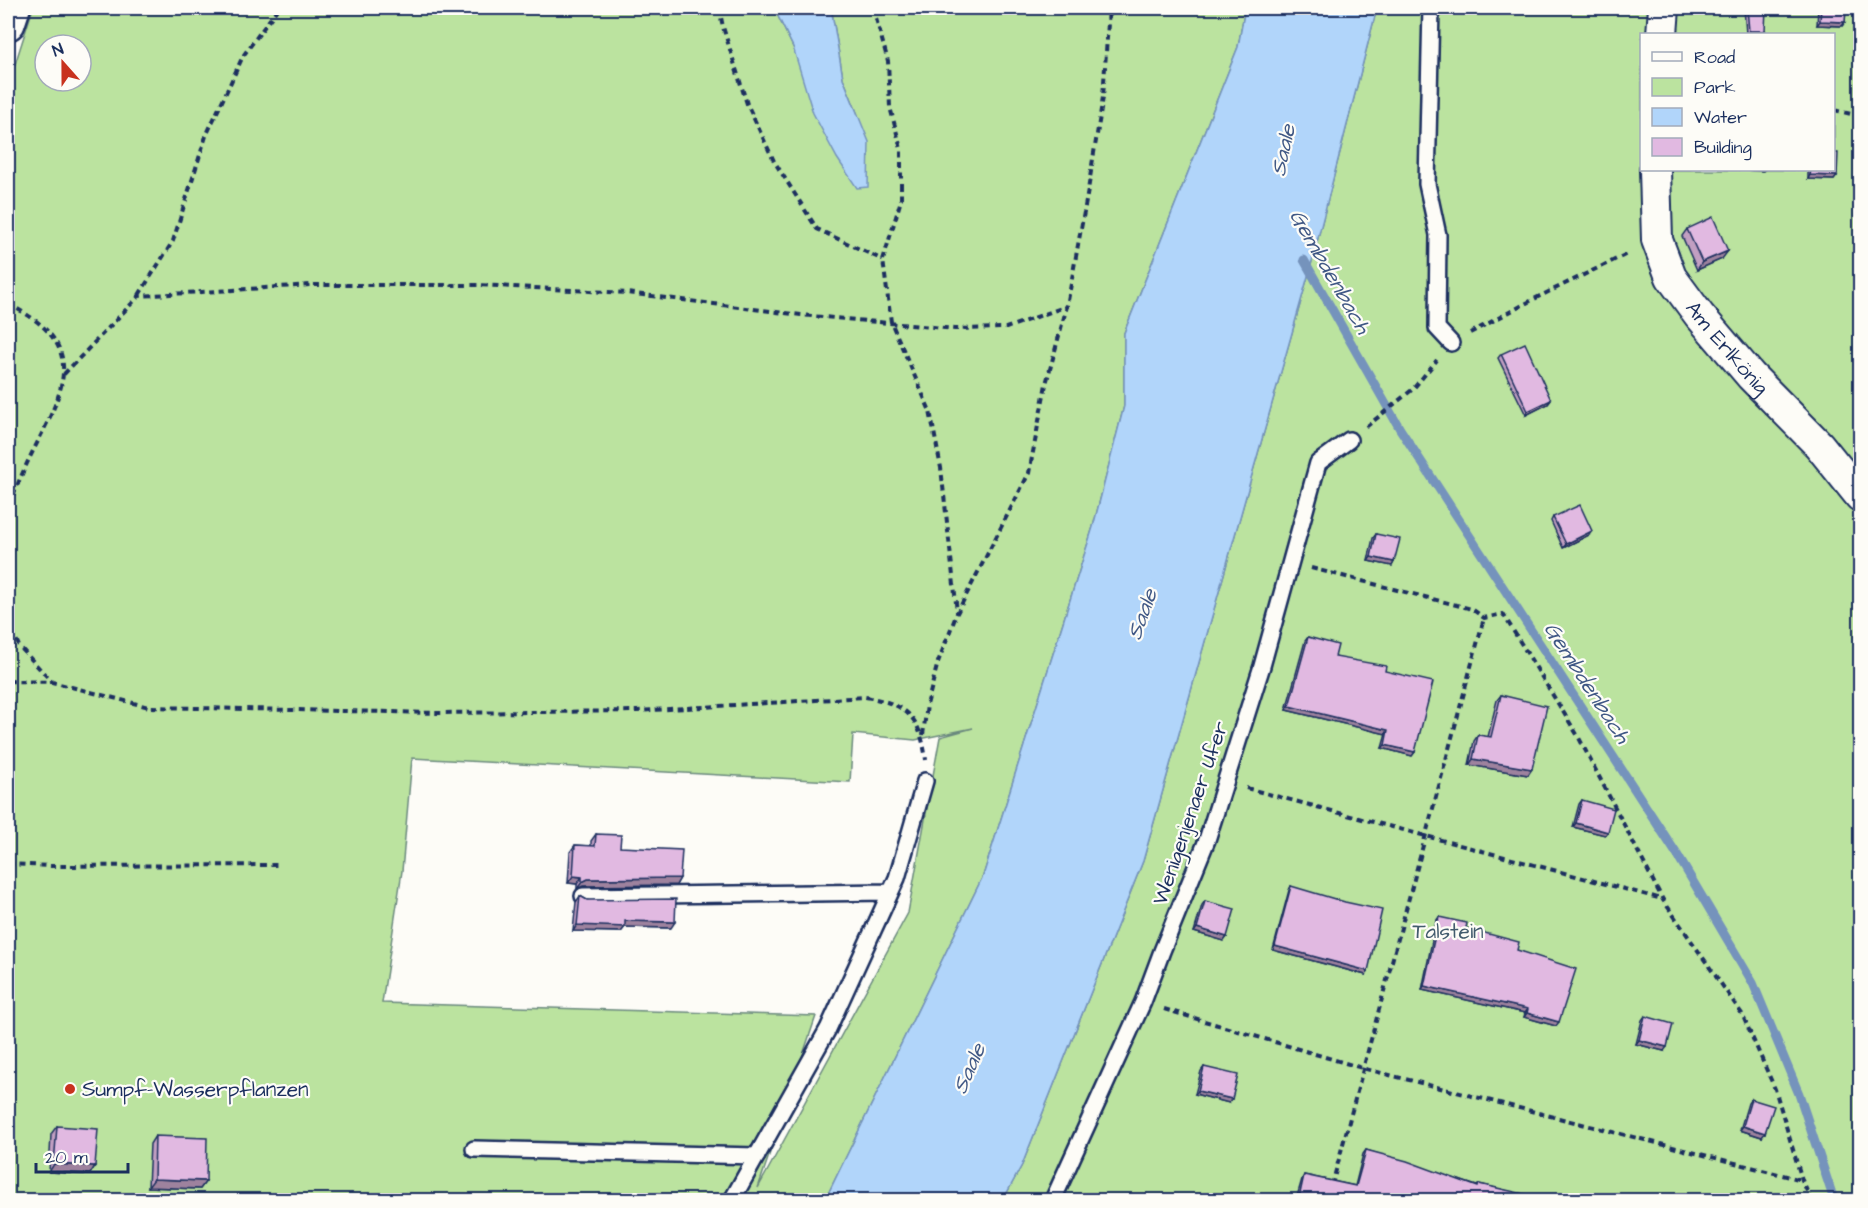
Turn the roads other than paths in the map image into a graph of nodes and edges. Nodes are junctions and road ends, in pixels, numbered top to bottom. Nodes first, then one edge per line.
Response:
1 (13, 8) edge
2 (1431, 8) edge
3 (1664, 8) edge
4 (8, 23) edge
5 (1662, 33) edge
6 (1655, 171) edge
7 (1451, 343) road end
8 (1349, 440) dead end
9 (1860, 496) edge
10 (925, 781) road end
11 (890, 892) junction
12 (583, 896) edge
13 (474, 1149) dead end
14 (757, 1156) junction
15 (732, 1200) edge
16 (1053, 1200) edge

1 - 4 street
2 - 7 lane
3 - 5 street
6 - 9 street, Am Erlkönig
8 - 16 lane, Wenigenjenaer Ufer
10 - 11 lane
11 - 12 lane
11 - 14 lane
13 - 14 lane
14 - 15 lane

